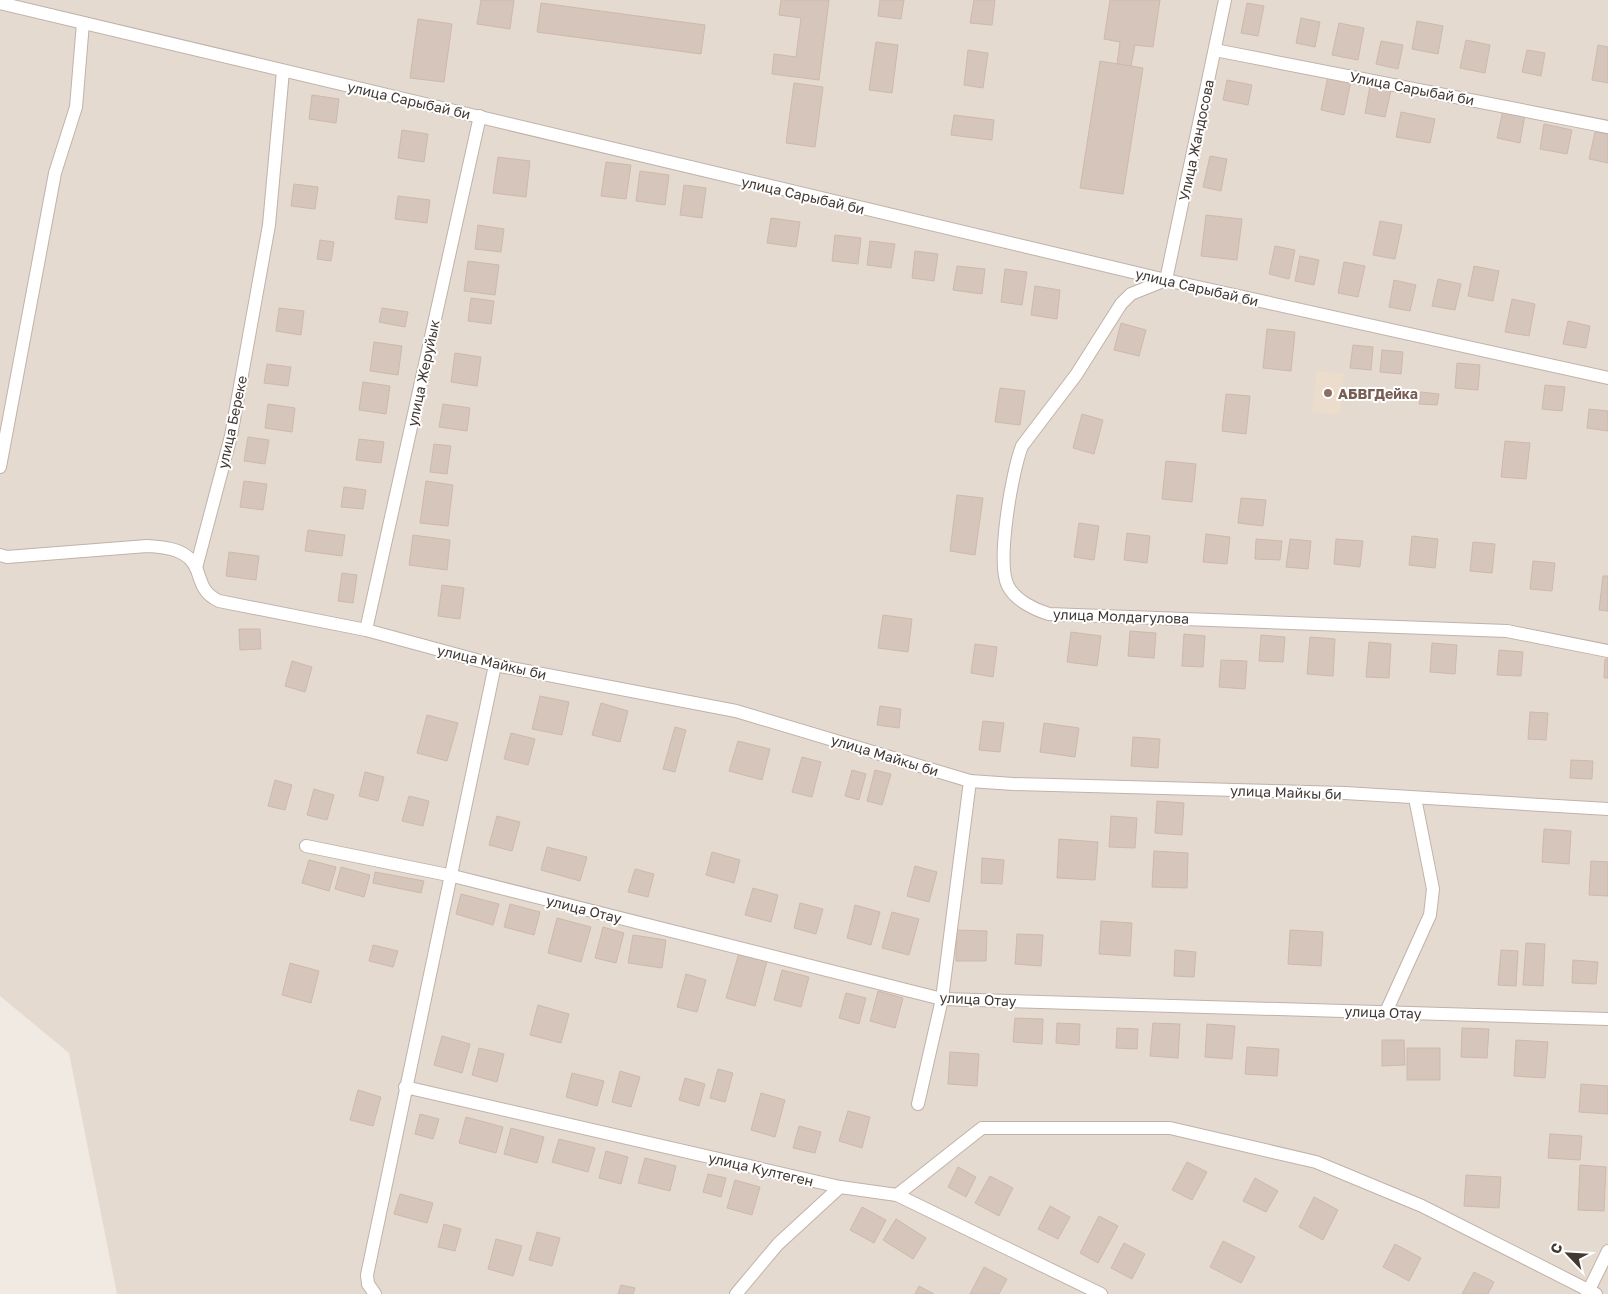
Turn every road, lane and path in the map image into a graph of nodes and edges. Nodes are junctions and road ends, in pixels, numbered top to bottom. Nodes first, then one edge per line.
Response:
1 (1225, 0) edge
2 (0, 3) edge
3 (83, 23) junction
4 (1215, 50) junction
5 (283, 71) junction
6 (480, 116) junction
7 (1608, 127) edge
8 (1166, 280) junction
9 (1608, 378) edge
10 (0, 466) edge
11 (0, 555) edge
12 (196, 568) junction
13 (366, 630) junction
14 (1608, 651) edge
15 (495, 665) junction
16 (970, 781) junction
17 (1415, 798) junction
18 (1608, 809) edge
19 (306, 846) dead end
20 (452, 876) junction
21 (942, 999) junction
22 (1386, 1012) junction
23 (1608, 1019) edge
24 (405, 1087) junction
25 (918, 1104) dead end
26 (840, 1187) junction
27 (897, 1195) junction
28 (1608, 1251) edge
29 (373, 1292) edge
30 (1591, 1293) edge
31 (736, 1294) edge
32 (1101, 1294) edge

1 - 4 street, Улица Жандосова
2 - 3 street, улица Сарыбай би
3 - 5 street, улица Сарыбай би
3 - 10 street
4 - 7 street, Улица Сарыбай би
4 - 8 street, Улица Жандосова
5 - 6 street, улица Сарыбай би
5 - 12 street, улица Береке
6 - 8 street, улица Сарыбай би
6 - 13 street, улица Жеруйык
8 - 9 street, улица Сарыбай би
8 - 14 street, улица Молдагулова
11 - 12 street
12 - 13 street, улица Майкы би
13 - 15 street, улица Майкы би
15 - 16 street, улица Майкы би
15 - 20 street
16 - 17 street, улица Майкы би
16 - 21 street
17 - 18 street, улица Майкы би
17 - 22 street
19 - 20 street, улица Отау
20 - 21 street, улица Отау
20 - 24 street
21 - 22 street, улица Отау
21 - 25 street
22 - 23 street, улица Отау
24 - 26 street, улица Култеген
24 - 29 street
26 - 27 street, улица Култеген
26 - 31 street
27 - 30 street
27 - 32 street, улица Култеген
28 - 30 street

